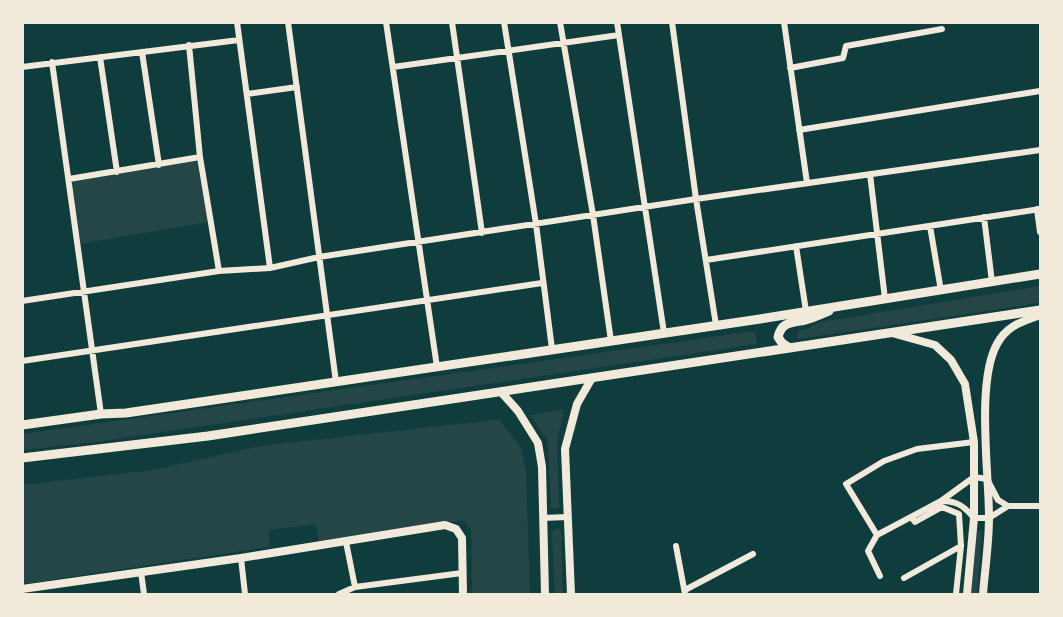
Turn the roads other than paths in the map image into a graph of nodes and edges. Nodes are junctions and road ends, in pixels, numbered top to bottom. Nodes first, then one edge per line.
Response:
1 (237, 22) edge
2 (288, 22) edge
3 (386, 22) edge
4 (452, 22) edge
5 (504, 22) edge
6 (560, 22) edge
7 (617, 22) edge
8 (672, 22) edge
9 (784, 22) edge
10 (942, 29) dead end
11 (619, 35) junction
12 (239, 40) junction
13 (563, 44) junction
14 (189, 45) junction
15 (509, 51) junction
16 (142, 52) junction
17 (100, 57) junction
18 (458, 58) junction
19 (52, 62) junction
20 (22, 67) edge
21 (393, 67) junction
22 (790, 68) junction
23 (297, 87) junction
24 (1041, 91) edge
25 (247, 93) junction
26 (799, 130) junction
27 (1041, 150) edge
28 (200, 157) junction
29 (159, 165) junction
30 (117, 172) junction
31 (870, 174) junction
32 (69, 179) junction
33 (807, 183) junction
34 (696, 199) junction
35 (644, 207) junction
36 (1039, 209) edge
37 (592, 215) junction
38 (984, 217) junction
39 (536, 224) junction
40 (930, 225) junction
41 (482, 232) junction
42 (1041, 232) edge
43 (876, 234) junction
44 (418, 242) junction
45 (796, 246) junction
46 (319, 257) junction
47 (706, 260) junction
48 (270, 268) junction
49 (219, 271) junction
50 (1041, 274) edge
51 (992, 282) junction
52 (542, 283) junction
53 (85, 290) junction
54 (941, 291) junction
55 (23, 300) edge
56 (885, 300) junction
57 (427, 301) junction
58 (839, 306) junction
59 (806, 311) junction
60 (1041, 312) edge
61 (328, 316) junction
62 (716, 325) junction
63 (664, 333) junction
64 (888, 333) junction
65 (611, 340) junction
66 (790, 348) junction
67 (92, 349) junction
68 (552, 349) junction
69 (22, 360) edge
70 (437, 367) junction
71 (592, 378) junction
72 (336, 382) junction
73 (501, 392) junction
74 (101, 414) junction
75 (22, 425) edge
76 (974, 442) junction
77 (22, 458) edge
78 (974, 477) junction
79 (987, 479) junction
80 (941, 501) junction
81 (1008, 506) junction
82 (1041, 506) edge
83 (567, 517) junction
84 (911, 517) junction
85 (543, 518) junction
86 (974, 518) junction
87 (989, 518) junction
88 (877, 535) junction
89 (346, 542) junction
90 (676, 546) dead end
91 (961, 546) junction
92 (753, 554) dead end
93 (241, 558) junction
94 (141, 572) junction
95 (462, 573) junction
96 (880, 576) dead end
97 (904, 578) dead end
98 (355, 587) junction
99 (22, 589) edge
100 (685, 592) edge
101 (144, 594) edge
102 (245, 594) edge
103 (342, 594) edge
104 (463, 594) edge
105 (545, 594) edge
106 (571, 594) edge
107 (956, 594) edge
108 (967, 594) edge
109 (983, 594) edge

1 - 12 street
2 - 23 street
3 - 21 street
4 - 18 street
5 - 15 street
6 - 13 street
7 - 11 street
8 - 34 street
9 - 22 street
10 - 22 street
11 - 13 street
11 - 35 street
12 - 14 street
12 - 25 street
13 - 15 street
13 - 37 street
14 - 16 street
14 - 28 street
15 - 18 street
15 - 39 street
16 - 17 street
16 - 29 street
17 - 19 street
17 - 30 street
18 - 21 street
18 - 41 street
19 - 20 street
19 - 32 street
21 - 44 street
22 - 26 street
23 - 25 street
23 - 46 street
24 - 26 street
25 - 48 street
26 - 33 street
27 - 31 street
28 - 29 street
28 - 49 street
29 - 30 street
30 - 32 street
31 - 33 street
31 - 43 street
32 - 53 street
33 - 34 street
34 - 35 street
34 - 47 street
35 - 37 street
35 - 63 street
36 - 38 street
36 - 42 street
37 - 39 street
37 - 65 street
38 - 40 street
38 - 51 street
39 - 41 street
39 - 52 street
40 - 43 street
40 - 54 street
41 - 44 street
43 - 45 street
43 - 56 street
44 - 46 street
44 - 57 street
45 - 47 street
45 - 59 street
46 - 48 street
46 - 61 street
47 - 62 street
48 - 49 street
49 - 53 street
50 - 51 highway
51 - 54 highway
52 - 57 street
52 - 68 street
53 - 55 street
53 - 67 street
54 - 56 highway
56 - 58 highway
57 - 61 street
57 - 70 street
58 - 59 highway
58 - 66 highway
59 - 62 highway
60 - 64 highway
60 - 79 main road
61 - 67 street
61 - 72 street
62 - 63 highway
63 - 65 highway
64 - 66 highway
64 - 76 main road
65 - 68 highway
66 - 71 highway
67 - 69 street
67 - 74 street
68 - 70 highway
70 - 72 highway
71 - 73 highway
71 - 83 main road
72 - 74 highway
73 - 77 highway
73 - 85 main road
74 - 75 highway
76 - 78 main road
76 - 88 street
78 - 79 street
78 - 80 street
78 - 86 main road
79 - 81 street
79 - 87 main road
80 - 84 street
80 - 86 street
81 - 82 street
81 - 87 street
83 - 85 street
83 - 106 main road
84 - 88 street
84 - 91 street
85 - 105 main road
86 - 87 street
86 - 108 main road
87 - 109 main road
88 - 96 street
89 - 93 street
89 - 95 street
89 - 98 street
90 - 100 street
91 - 97 street
91 - 107 street
92 - 100 street
93 - 94 street
93 - 102 street
94 - 99 street
94 - 101 street
95 - 98 street
95 - 104 street
98 - 103 street

